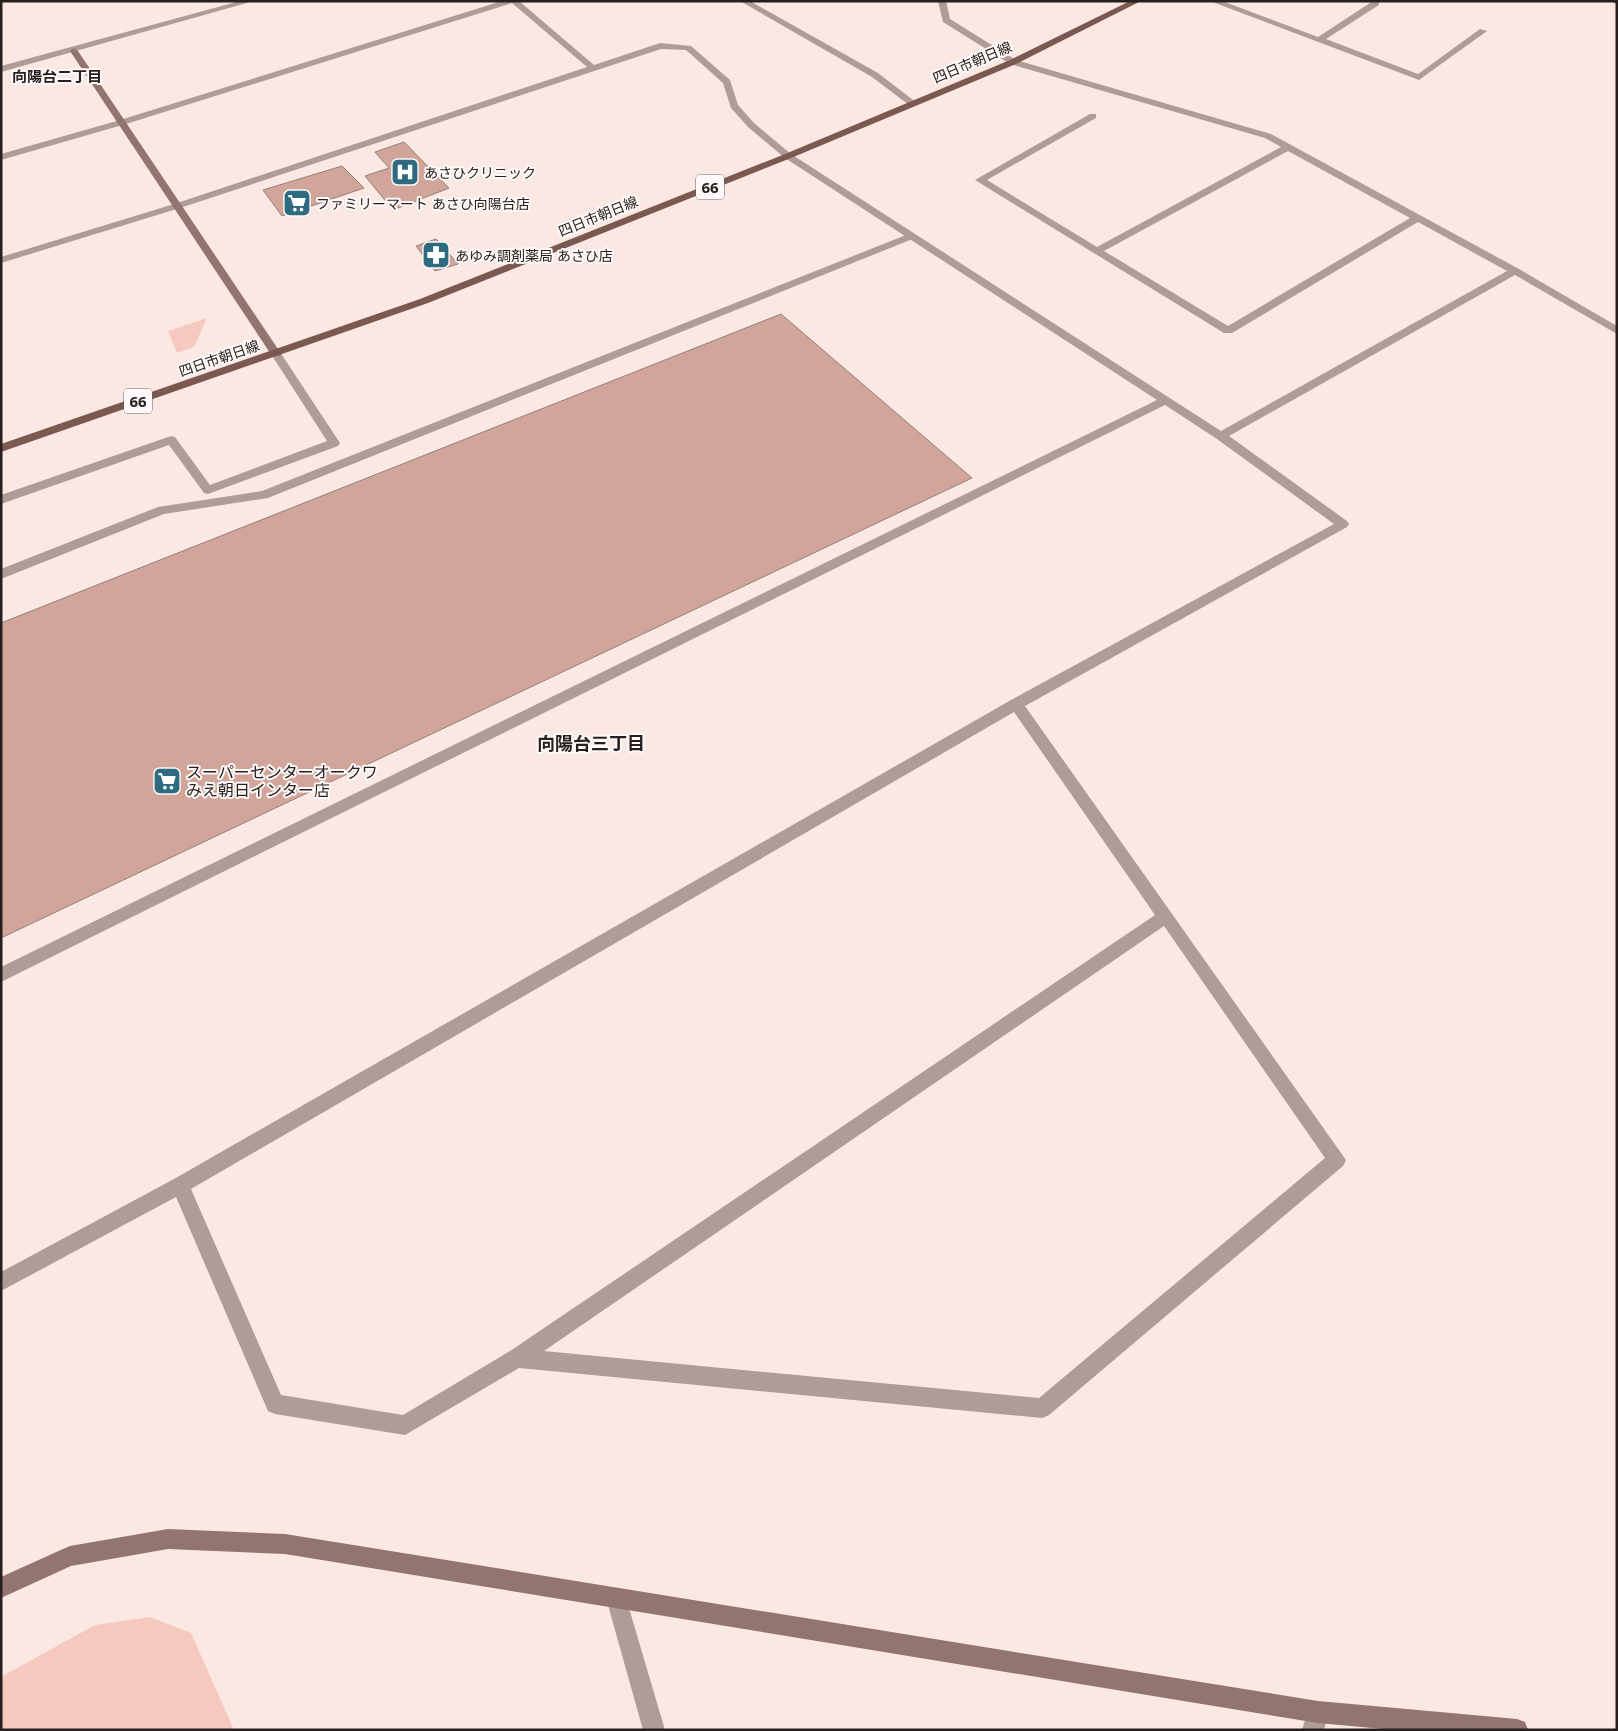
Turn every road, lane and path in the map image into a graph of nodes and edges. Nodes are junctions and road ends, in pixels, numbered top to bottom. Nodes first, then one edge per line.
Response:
1 (250, 1) edge
2 (513, 1) edge
3 (744, 1) edge
4 (942, 1) edge
5 (1136, 1) edge
6 (1214, 1) edge
7 (1376, 3) dead end
8 (1483, 31) dead end
9 (1319, 40) junction
10 (74, 50) junction
11 (1013, 62) junction
12 (1, 69) edge
13 (594, 69) junction
14 (912, 103) junction
15 (1093, 116) dead end
16 (123, 122) junction
17 (1288, 147) junction
18 (788, 156) junction
19 (1, 157) edge
20 (177, 206) junction
21 (1417, 218) junction
22 (911, 236) junction
23 (1096, 251) junction
24 (1, 260) edge
25 (1516, 271) junction
26 (1617, 331) edge
27 (276, 354) junction
28 (1165, 401) junction
29 (1221, 436) junction
30 (1, 448) edge
31 (1, 500) edge
32 (1, 574) edge
33 (1016, 704) junction
34 (1166, 916) junction
35 (1, 975) edge
36 (180, 1186) junction
37 (1, 1282) edge
38 (517, 1358) junction
39 (1, 1588) edge
40 (616, 1598) junction
41 (1315, 1721) edge
42 (654, 1730) edge
43 (1516, 1730) edge

1 - 10 street
2 - 13 street
2 - 16 street
3 - 14 street
4 - 11 street
5 - 11 main road, 四日市朝日線 / 66
6 - 9 street
7 - 9 street
8 - 9 street
10 - 12 street
10 - 16 street
11 - 14 main road, 四日市朝日線 / 66
11 - 17 street
13 - 18 street
13 - 20 street
14 - 18 main road, 四日市朝日線 / 66
15 - 23 street
16 - 19 street
16 - 20 street
17 - 21 street
17 - 23 street
18 - 22 street
18 - 27 main road, 四日市朝日線 / 66
20 - 24 street
20 - 27 street
21 - 23 street
21 - 25 street
22 - 28 street
22 - 32 street
25 - 26 street
25 - 29 street
27 - 30 main road, 四日市朝日線 / 66
27 - 31 street
28 - 29 street
28 - 35 street
29 - 33 street
33 - 34 street
33 - 36 street
34 - 38 street
34 - 38 street
36 - 37 street
36 - 38 street
39 - 40 street
40 - 41 street
40 - 42 street
41 - 43 street

